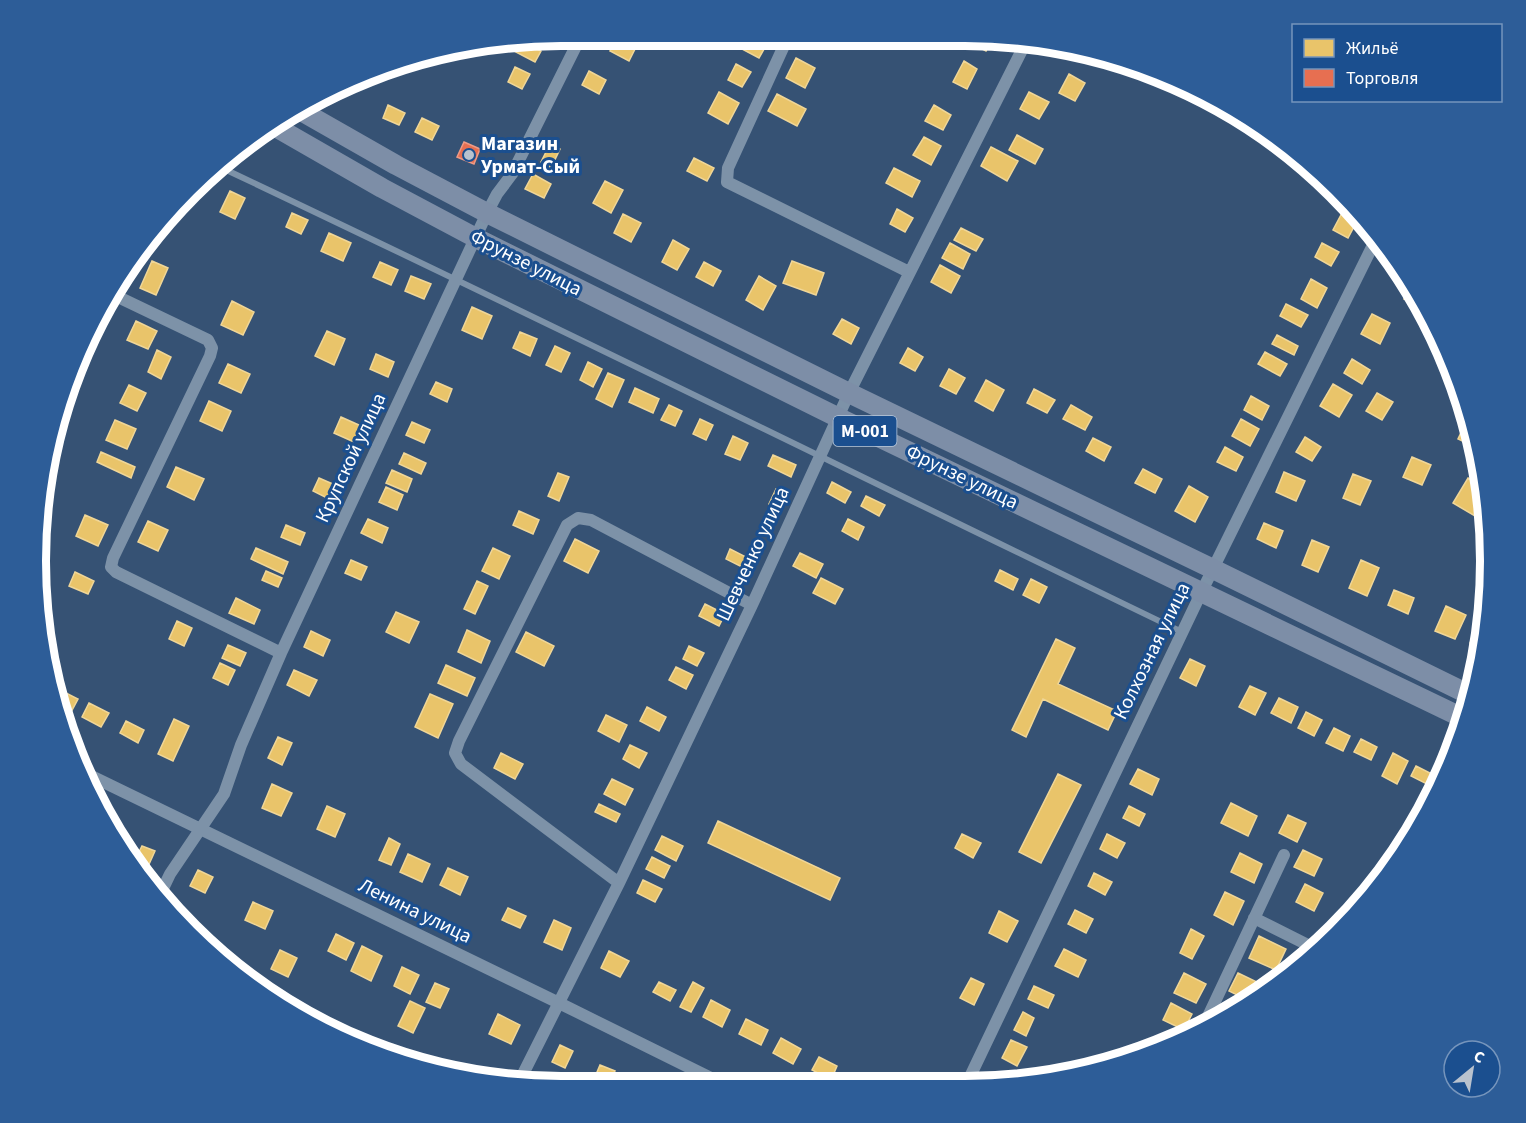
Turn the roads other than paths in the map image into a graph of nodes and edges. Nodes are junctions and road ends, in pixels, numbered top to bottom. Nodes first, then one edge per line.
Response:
1 (576, 46) edge
2 (784, 46) edge
3 (1022, 50) edge
4 (308, 113) edge
5 (280, 130) edge
6 (227, 170) edge
7 (487, 213) junction
8 (476, 238) junction
9 (1372, 247) edge
10 (909, 272) junction
11 (456, 279) junction
12 (119, 297) edge
13 (849, 393) junction
14 (837, 417) junction
15 (820, 457) junction
16 (1213, 569) junction
17 (1202, 591) junction
18 (752, 604) junction
19 (1182, 632) junction
20 (281, 653) junction
21 (1463, 691) edge
22 (1456, 715) edge
23 (95, 778) edge
24 (201, 828) junction
25 (1284, 855) dead end
26 (619, 883) junction
27 (163, 888) edge
28 (1254, 918) junction
29 (1308, 945) edge
30 (559, 1002) junction
31 (1208, 1015) edge
32 (523, 1075) edge
33 (708, 1076) edge
34 (969, 1076) edge

1 - 7 street, Крупской улица
2 - 10 street
3 - 10 street, Шевченко улица
4 - 7 main road, Фрунзе улица / M-001
5 - 8 main road, Фрунзе улица / M-001
6 - 11 lane
7 - 8 street, Крупской улица
7 - 13 main road, Фрунзе улица / M-001
8 - 11 street, Крупской улица
8 - 14 main road, Фрунзе улица / M-001
9 - 16 street, Колхозная улица
10 - 13 street, Шевченко улица
11 - 15 lane
11 - 20 street, Крупской улица
12 - 20 street
13 - 14 street, Шевченко улица
13 - 16 main road, Фрунзе улица / M-001
14 - 15 street, Шевченко улица
14 - 17 main road, Фрунзе улица / M-001
15 - 18 street, Шевченко улица
15 - 19 lane
16 - 17 street, Колхозная улица
16 - 21 main road, Фрунзе улица / M-001
17 - 19 street, Колхозная улица
17 - 22 main road, Фрунзе улица / M-001
18 - 26 street, Шевченко улица
18 - 26 street
19 - 34 street, Колхозная улица
20 - 24 street, Крупской улица
23 - 24 street, Ленина улица
24 - 27 street, Крупской улица
24 - 30 street, Ленина улица
25 - 28 street
26 - 30 street, Шевченко улица
28 - 29 street
28 - 31 street
30 - 32 street, Шевченко улица
30 - 33 street, Ленина улица

